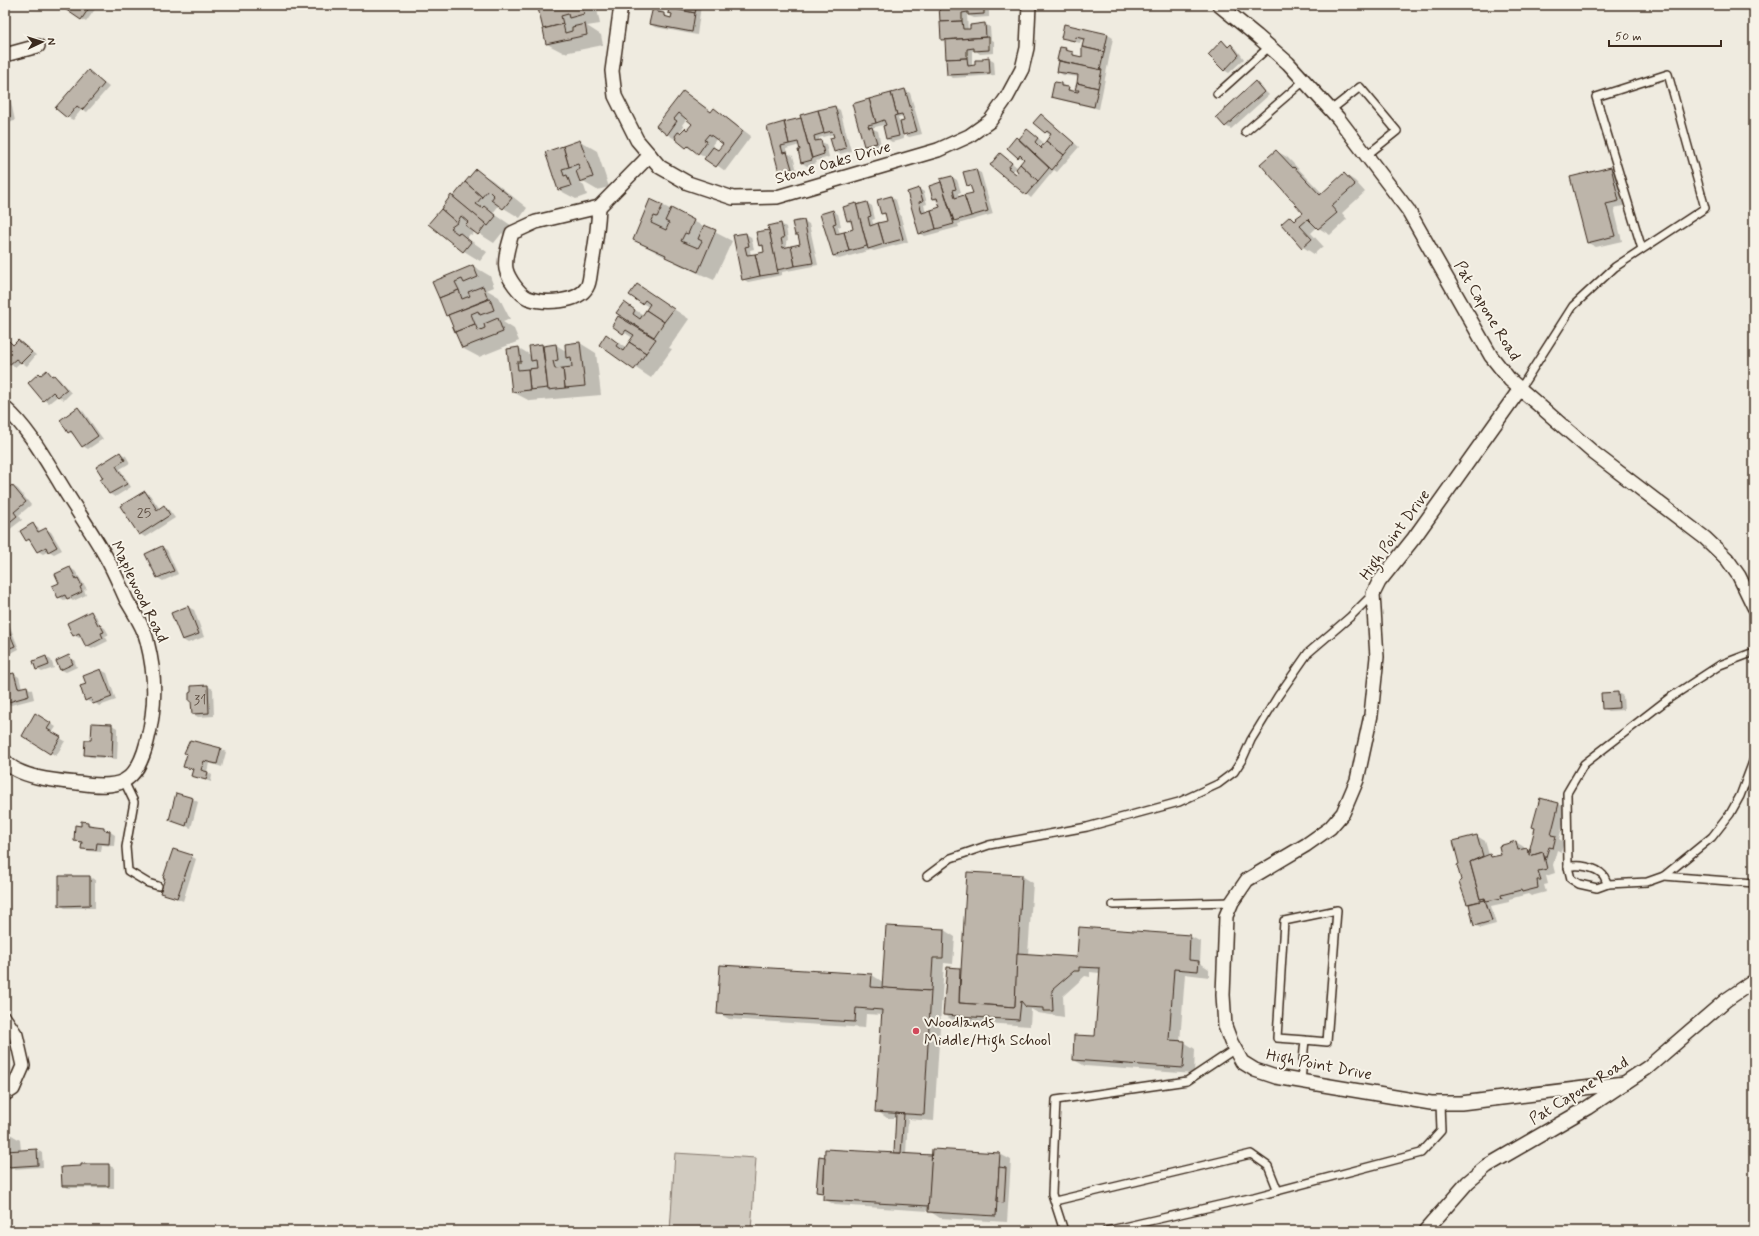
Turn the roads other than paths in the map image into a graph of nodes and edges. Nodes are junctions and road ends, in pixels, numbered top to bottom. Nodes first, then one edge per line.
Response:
1 (621, 5) edge
2 (1028, 5) edge
3 (1219, 5) edge
4 (38, 46) dead end
5 (1269, 47) junction
6 (5, 55) edge
7 (1304, 81) junction
8 (1217, 94) dead end
9 (1331, 110) junction
10 (1245, 132) dead end
11 (650, 155) junction
12 (1367, 155) junction
13 (599, 208) junction
14 (1642, 249) junction
15 (1520, 389) junction
16 (5, 408) edge
17 (1373, 594) junction
18 (1754, 607) edge
19 (1754, 652) edge
20 (1754, 759) edge
21 (5, 761) edge
22 (124, 782) junction
23 (1568, 867) junction
24 (926, 876) dead end
25 (1664, 876) junction
26 (1754, 883) edge
27 (1608, 884) junction
28 (158, 886) dead end
29 (1232, 902) junction
30 (1113, 905) dead end
31 (1754, 981) edge
32 (5, 1019) edge
33 (1305, 1040) junction
34 (1235, 1049) junction
35 (1301, 1081) junction
36 (1625, 1083) junction
37 (5, 1094) edge
38 (1440, 1103) junction
39 (1278, 1191) junction
40 (1055, 1201) junction
41 (1064, 1231) edge
42 (1106, 1231) edge
43 (1425, 1231) edge

1 - 11 street, Stone Oaks Drive
2 - 11 street, Stone Oaks Drive
3 - 5 street, Pat Capone Road
4 - 6 street
5 - 7 street, Pat Capone Road
5 - 8 lane
7 - 9 street, Pat Capone Road
7 - 10 lane
9 - 12 street, Pat Capone Road
9 - 12 lane
11 - 13 street
12 - 15 street, Pat Capone Road
13 - 13 street
14 - 14 lane
14 - 15 lane
15 - 17 street, High Point Drive
15 - 18 street, Pat Capone Road
16 - 22 street, Maplewood Road
17 - 24 lane
17 - 29 street, High Point Drive
19 - 23 lane
20 - 25 lane
21 - 22 street
22 - 28 lane
23 - 27 lane
23 - 27 lane
25 - 26 lane
25 - 27 lane
29 - 30 lane
29 - 34 street, High Point Drive
31 - 36 street, Pat Capone Road
32 - 37 street
33 - 33 lane
33 - 35 lane
34 - 35 street, High Point Drive
34 - 40 lane
35 - 38 street, High Point Drive
36 - 38 street, High Point Drive
36 - 43 street, Pat Capone Road
38 - 39 lane
39 - 40 lane
39 - 42 lane
40 - 41 lane

